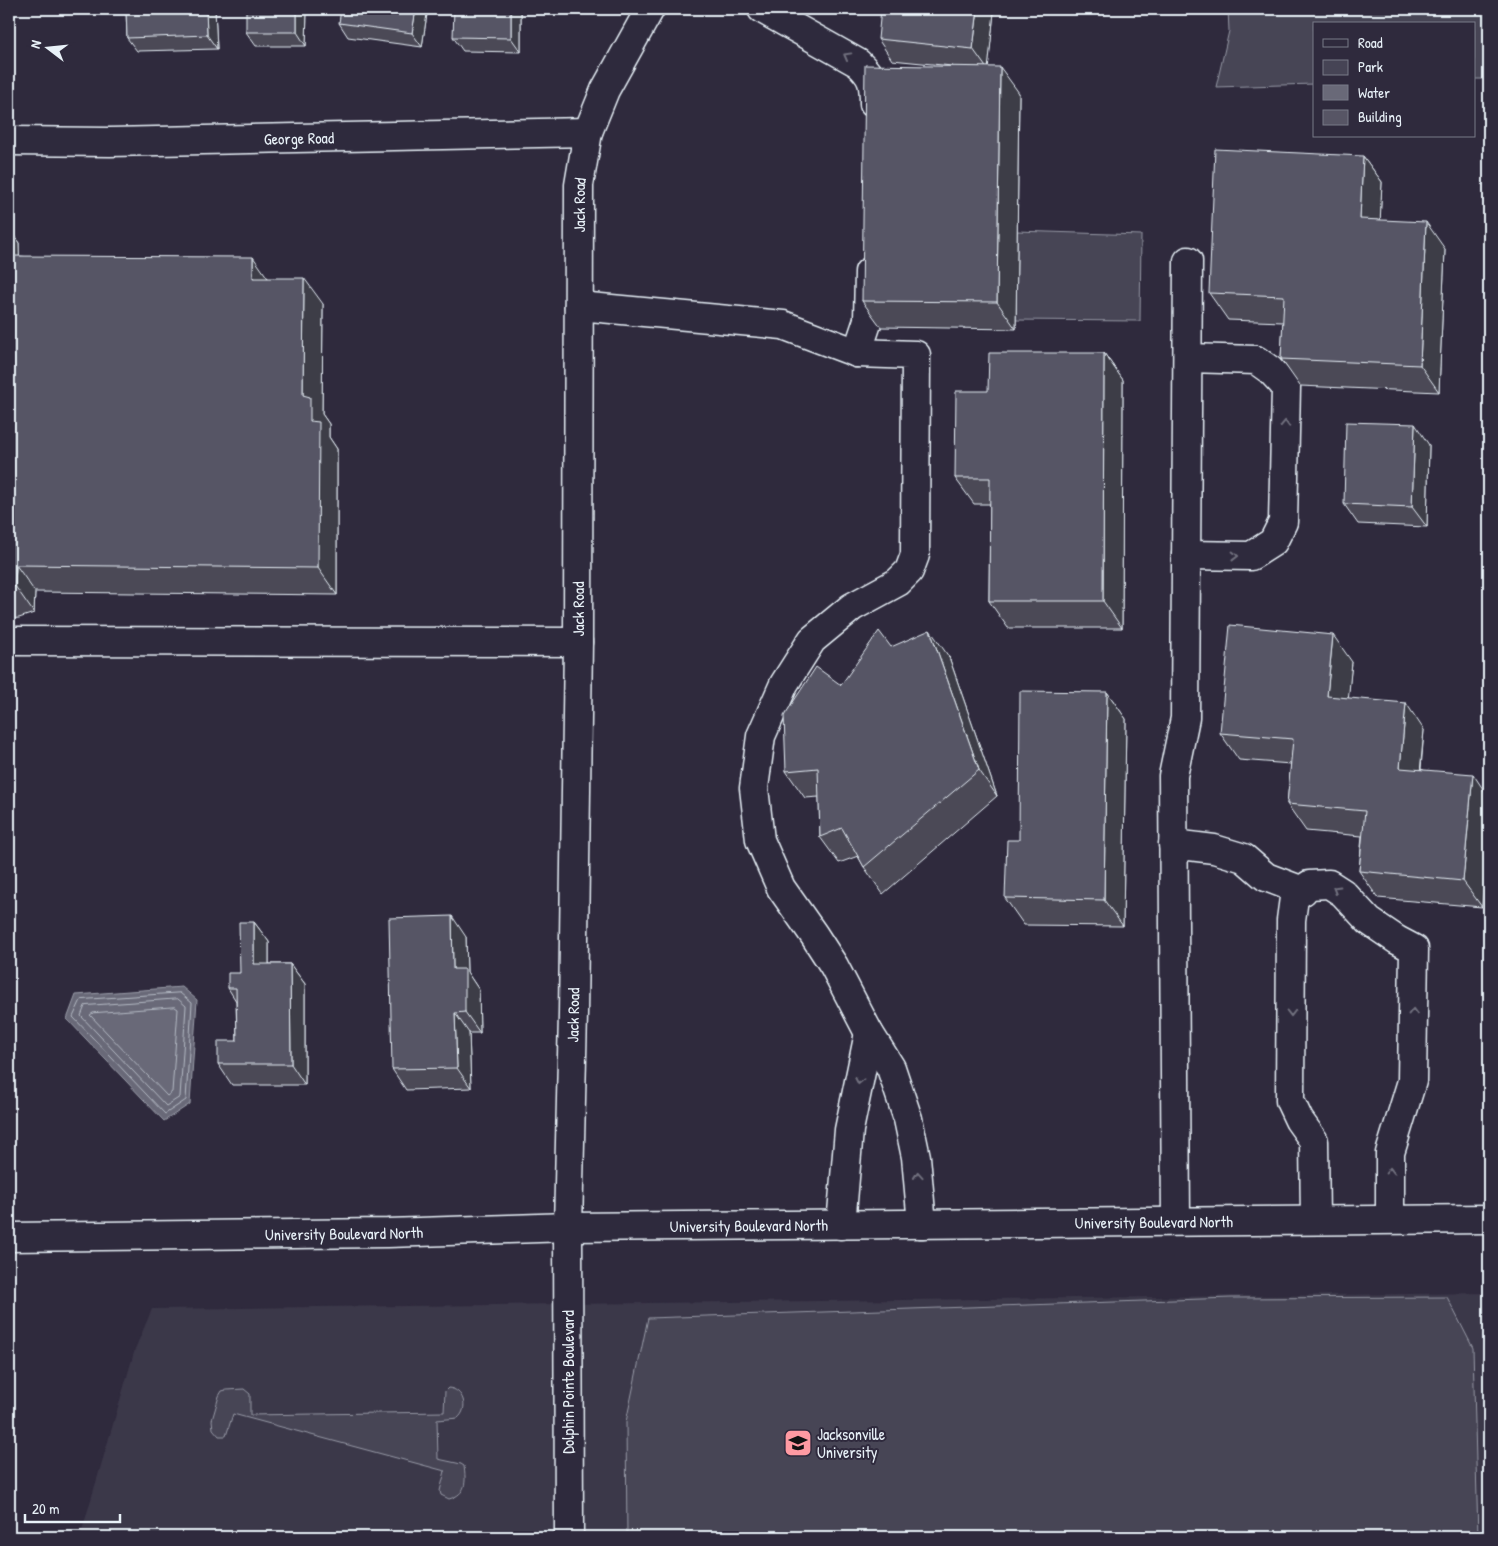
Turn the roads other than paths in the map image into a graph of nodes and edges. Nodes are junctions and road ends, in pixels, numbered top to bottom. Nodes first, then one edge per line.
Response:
1 (650, 9) edge
2 (762, 9) edge
3 (873, 124) edge
4 (588, 132) junction
5 (9, 141) edge
6 (870, 251) edge
7 (1188, 261) dead end
8 (578, 306) junction
9 (857, 353) junction
10 (1188, 358) junction
11 (1186, 555) junction
12 (9, 641) edge
13 (578, 642) junction
14 (1173, 844) junction
15 (1303, 891) junction
16 (869, 1033) junction
17 (1489, 1218) edge
18 (1390, 1219) junction
19 (1315, 1220) junction
20 (1176, 1222) junction
21 (922, 1224) junction
22 (841, 1225) junction
23 (568, 1227) junction
24 (9, 1237) edge
25 (568, 1537) edge

1 - 4 street, Jack Road
3 -> 2 street
4 - 5 street, George Road
4 - 8 street, Jack Road
6 - 9 street
7 - 10 street
8 - 9 street
8 - 13 street, Jack Road
9 - 16 street
10 - 11 street
11 -> 10 street
11 - 14 street
12 - 13 street
13 - 23 street, Jack Road
14 - 15 street
14 - 20 street
18 -> 15 street
15 -> 19 street
21 -> 16 street
16 -> 22 street
17 - 18 street, University Boulevard North
18 - 19 street, University Boulevard North
19 - 20 street, University Boulevard North
20 - 21 street, University Boulevard North
21 - 22 street, University Boulevard North
22 - 23 street, University Boulevard North
23 - 24 street, University Boulevard North
23 - 25 street, Dolphin Pointe Boulevard

